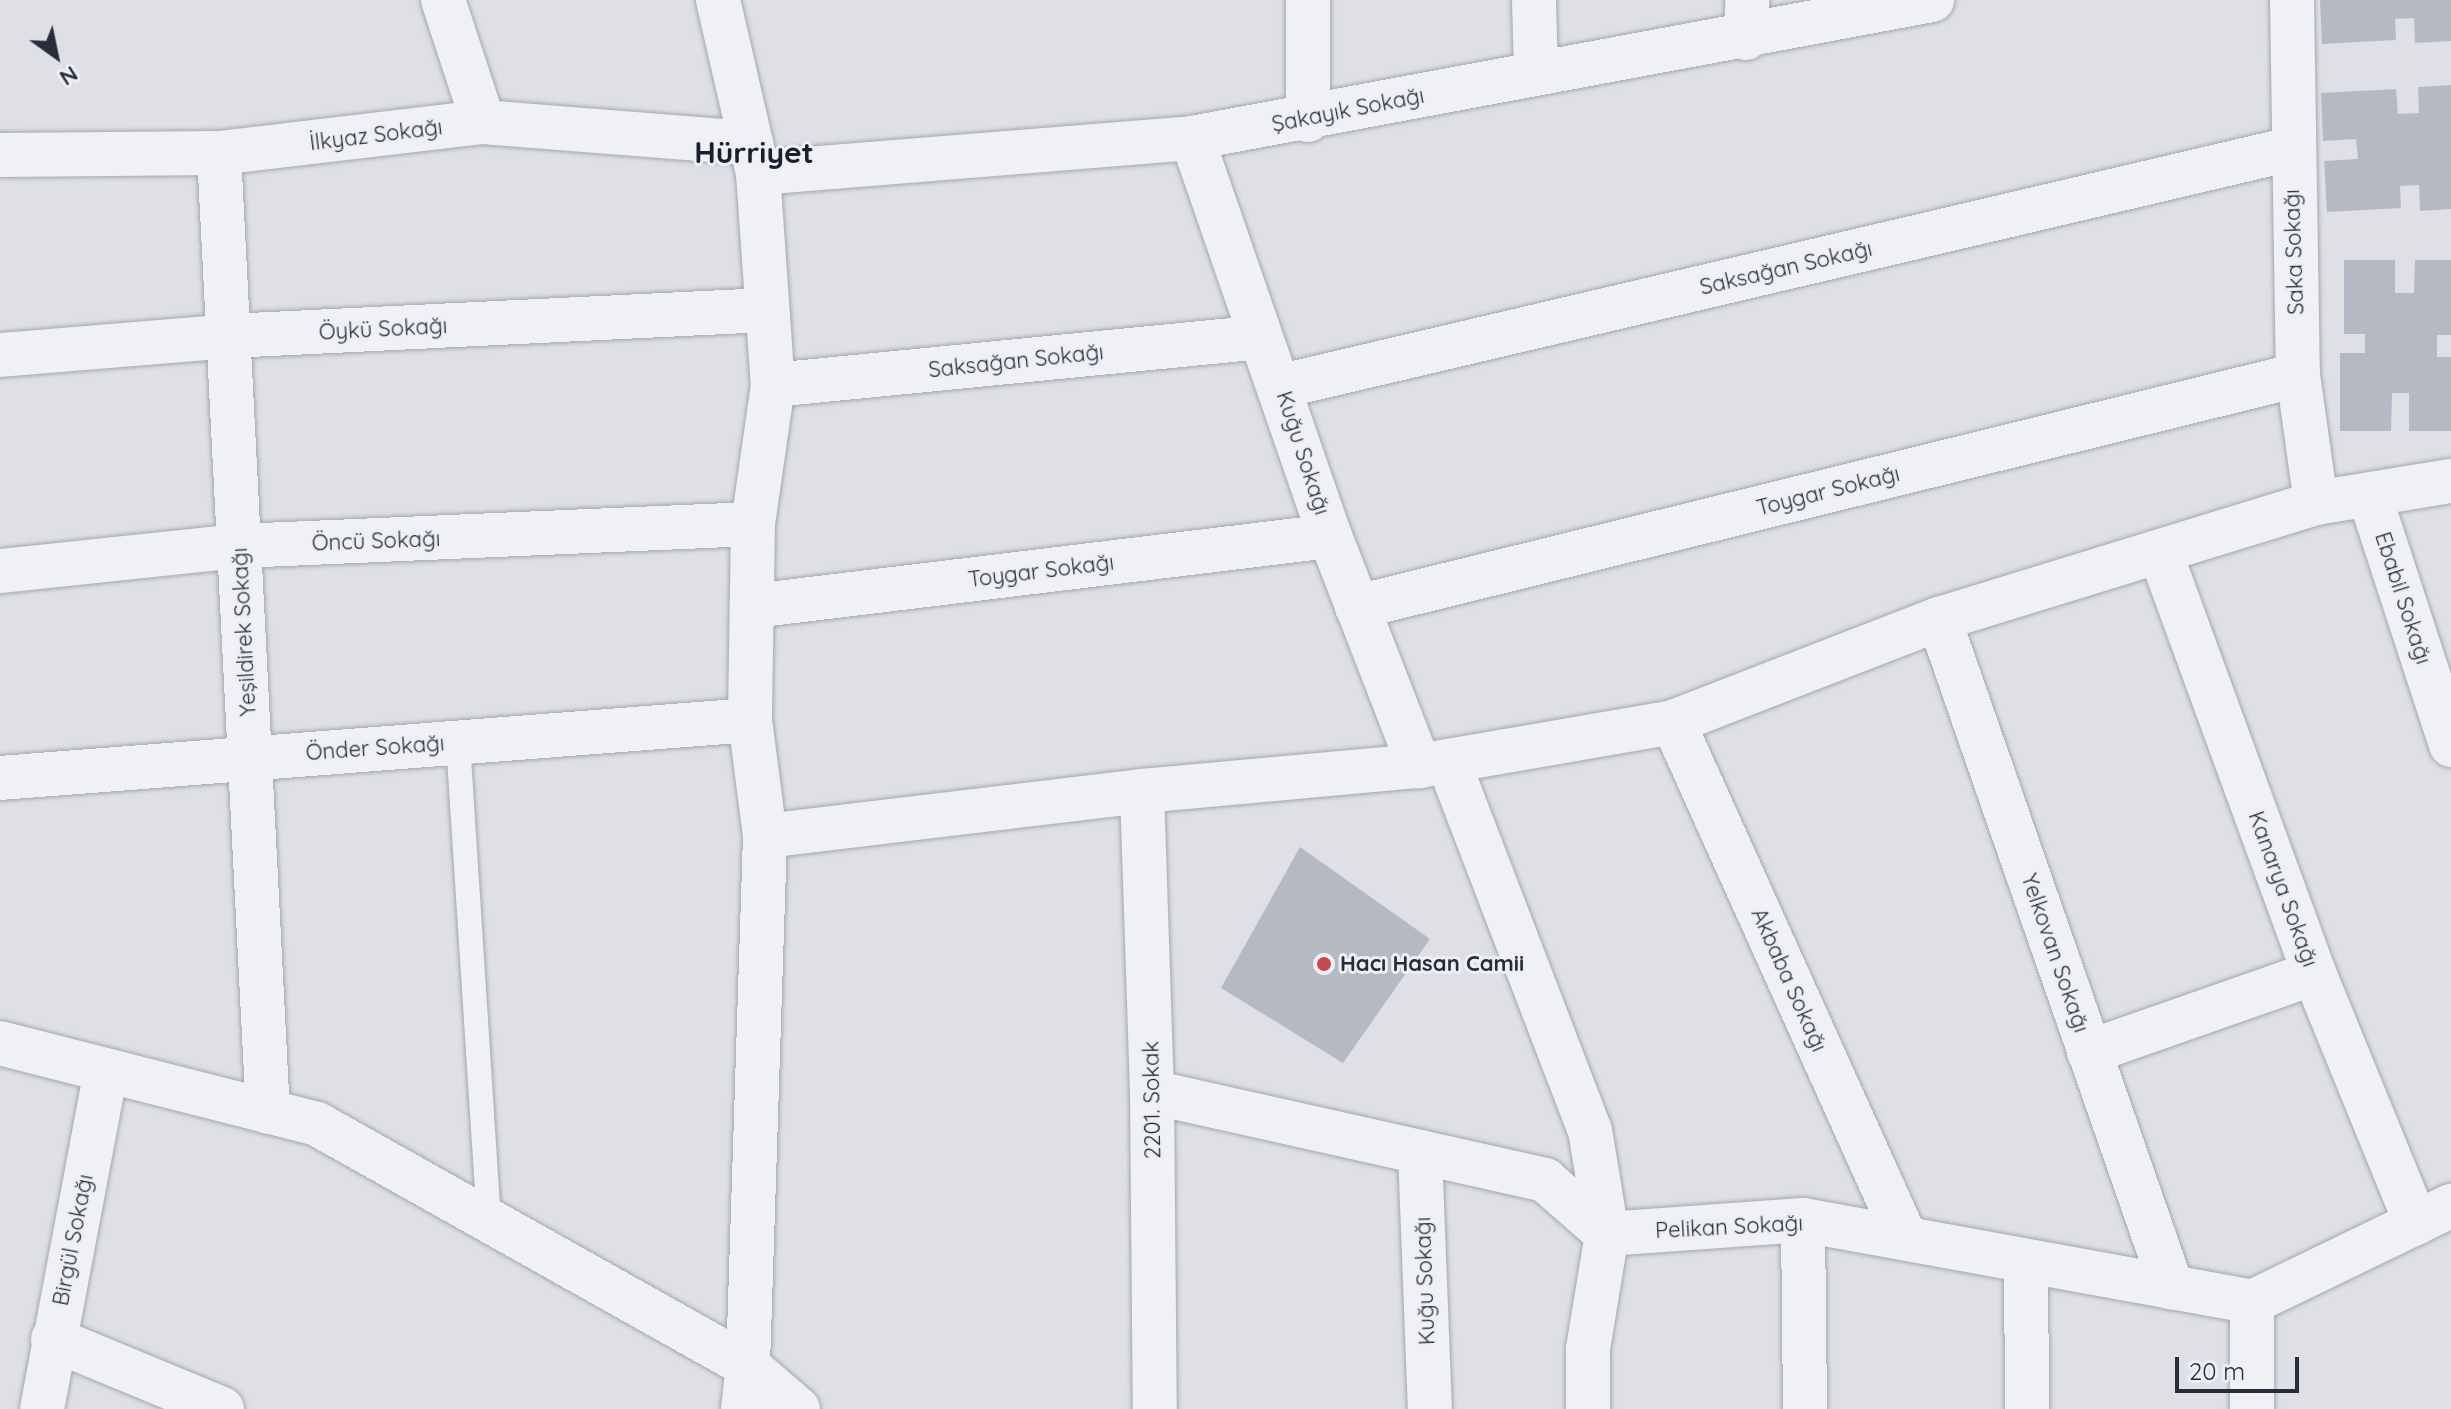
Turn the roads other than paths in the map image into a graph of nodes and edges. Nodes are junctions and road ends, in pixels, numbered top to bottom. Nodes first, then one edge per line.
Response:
1 (443, 0) edge
2 (718, 0) edge
3 (1308, 0) edge
4 (1534, 0) edge
5 (1932, 0) edge
6 (2292, 0) edge
7 (1747, 19) edge
8 (1536, 71) junction
9 (1308, 120) junction
10 (483, 122) junction
11 (1192, 138) junction
12 (2291, 149) junction
13 (219, 153) junction
14 (0, 155) edge
15 (754, 158) junction
16 (767, 310) junction
17 (229, 336) junction
18 (1260, 337) junction
19 (0, 355) edge
20 (2298, 375) junction
21 (773, 385) junction
22 (1282, 386) junction
23 (2451, 481) edge
24 (2370, 497) junction
25 (2316, 503) junction
26 (753, 524) junction
27 (1330, 536) junction
28 (239, 546) junction
29 (2160, 552) junction
30 (0, 571) edge
31 (753, 606) junction
32 (1357, 607) junction
33 (1939, 619) junction
34 (750, 720) junction
35 (1673, 722) junction
36 (458, 742) junction
37 (2451, 745) edge
38 (251, 757) junction
39 (1433, 763) junction
40 (0, 778) edge
41 (1142, 791) junction
42 (765, 836) junction
43 (2314, 973) junction
44 (0, 1043) edge
45 (2089, 1052) junction
46 (106, 1071) junction
47 (1152, 1092) junction
48 (268, 1112) junction
49 (1420, 1152) junction
50 (2433, 1215) edge
51 (1803, 1220) junction
52 (489, 1221) junction
53 (1607, 1234) junction
54 (1905, 1237) junction
55 (2026, 1261) junction
56 (2172, 1288) junction
57 (2252, 1302) junction
58 (53, 1339) junction
59 (748, 1366) junction
60 (42, 1409) edge
61 (222, 1409) edge
62 (743, 1409) edge
63 (798, 1409) edge
64 (1155, 1409) edge
65 (1430, 1409) edge
66 (1588, 1409) edge
67 (1805, 1409) edge
68 (2027, 1409) edge
69 (2252, 1409) edge

1 - 10 street
2 - 15 street
3 - 9 street
4 - 8 street
5 - 7 street, Şakayık Sokağı
6 - 12 street, Saka Sokağı
7 - 8 street, Şakayık Sokağı
8 - 9 street, Şakayık Sokağı
9 - 11 street, Şakayık Sokağı
10 - 13 street, İlkyaz Sokağı
10 - 15 street, İlkyaz Sokağı
11 - 15 street, Şakayık Sokağı
11 - 18 street, Kuğu Sokağı
12 - 20 street, Saka Sokağı
12 - 22 street, Saksağan Sokağı
13 - 14 street, İlkyaz Sokağı
13 - 17 street, Yeşildirek Sokağı
15 - 16 street
16 - 17 street, Öykü Sokağı
16 - 21 street
17 - 19 street, Öykü Sokağı
17 - 28 street, Yeşildirek Sokağı
18 - 21 street, Saksağan Sokağı
18 - 22 street, Kuğu Sokağı
20 - 25 street, Saka Sokağı
20 - 32 street, Toygar Sokağı
21 - 26 street
22 - 27 street, Kuğu Sokağı
23 - 24 street
24 - 25 street
24 - 37 street, Ebabil Sokağı
25 - 29 street
26 - 28 street, Öncü Sokağı
26 - 31 street
27 - 31 street, Toygar Sokağı
27 - 32 street, Kuğu Sokağı
28 - 30 street, Öncü Sokağı
28 - 38 street, Yeşildirek Sokağı
29 - 33 street
29 - 43 street, Kanarya Sokağı
31 - 34 street
32 - 39 street, Kuğu Sokağı
33 - 35 street
33 - 45 street, Yelkovan Sokağı
34 - 36 street, Önder Sokağı
34 - 42 street
35 - 39 street
35 - 54 street, Akbaba Sokağı
36 - 38 street, Önder Sokağı
36 - 52 lane
38 - 40 street, Önder Sokağı
38 - 48 street, Yeşildirek Sokağı
39 - 41 street
39 - 53 street, Kuğu Sokağı
41 - 42 street
41 - 47 street, 2201. Sokak
42 - 59 street
43 - 45 street
43 - 50 street, Kanarya Sokağı
44 - 46 street
45 - 56 street, Yelkovan Sokağı
46 - 48 street
46 - 58 street, Birgül Sokağı
47 - 49 street
47 - 64 street, 2201. Sokak
48 - 52 street
49 - 53 street
49 - 65 street, Kuğu Sokağı
50 - 57 street
51 - 53 street, Pelikan Sokağı
51 - 54 street, Pelikan Sokağı
51 - 67 street
52 - 59 street
53 - 66 street, Kuğu Sokağı
54 - 55 street, Pelikan Sokağı
55 - 56 street, Pelikan Sokağı
55 - 68 street
56 - 57 street, Pelikan Sokağı
57 - 69 street
58 - 60 street, Birgül Sokağı
58 - 61 street
59 - 62 street
59 - 63 street

